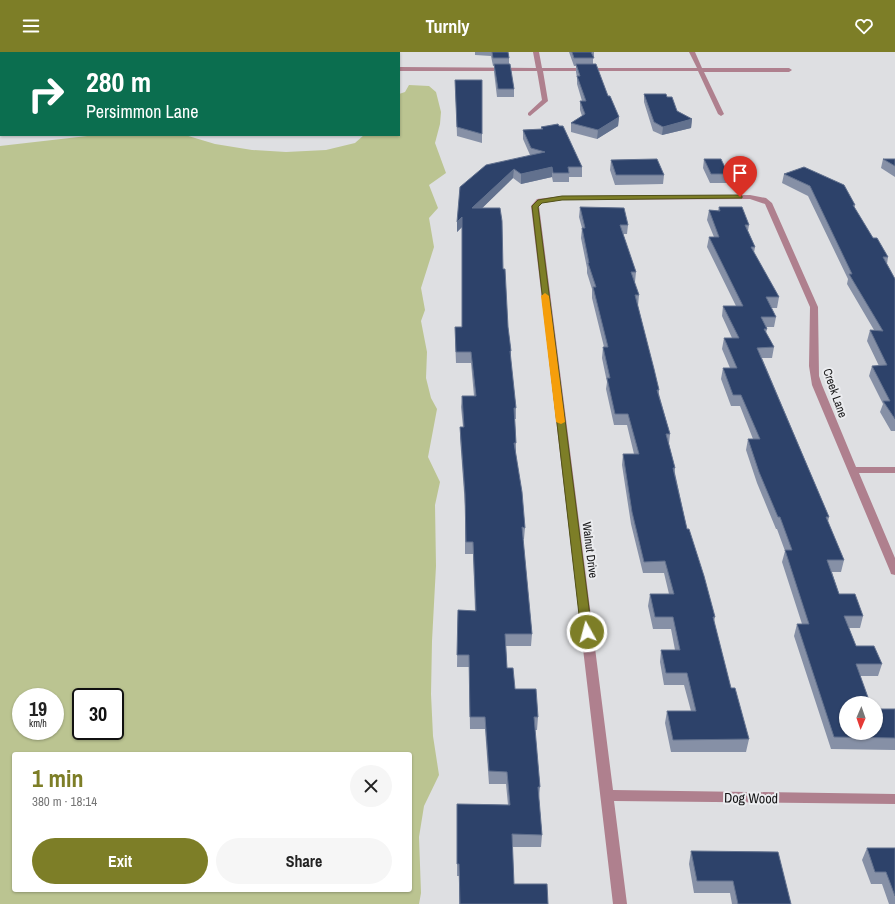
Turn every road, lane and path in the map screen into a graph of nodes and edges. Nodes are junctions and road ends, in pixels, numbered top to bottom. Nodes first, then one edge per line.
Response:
1 (536, 52) edge
2 (692, 52) edge
3 (400, 69) edge
4 (700, 69) junction
5 (539, 70) junction
6 (789, 70) dead end
7 (530, 114) dead end
8 (721, 114) dead end
9 (540, 201) joint
10 (852, 470) junction
11 (895, 470) edge
12 (895, 571) edge
13 (607, 796) junction
14 (895, 799) edge
15 (620, 904) edge

1 - 5 street
2 - 4 street
3 - 5 street
4 - 5 street
4 - 6 street
4 - 8 street
5 - 7 street
9 - 10 street, Creek Lane
9 - 13 street, Walnut Drive
10 - 11 street
10 - 12 street, Creek Lane
13 - 14 street, Dog Wood
13 - 15 street, Walnut Drive

